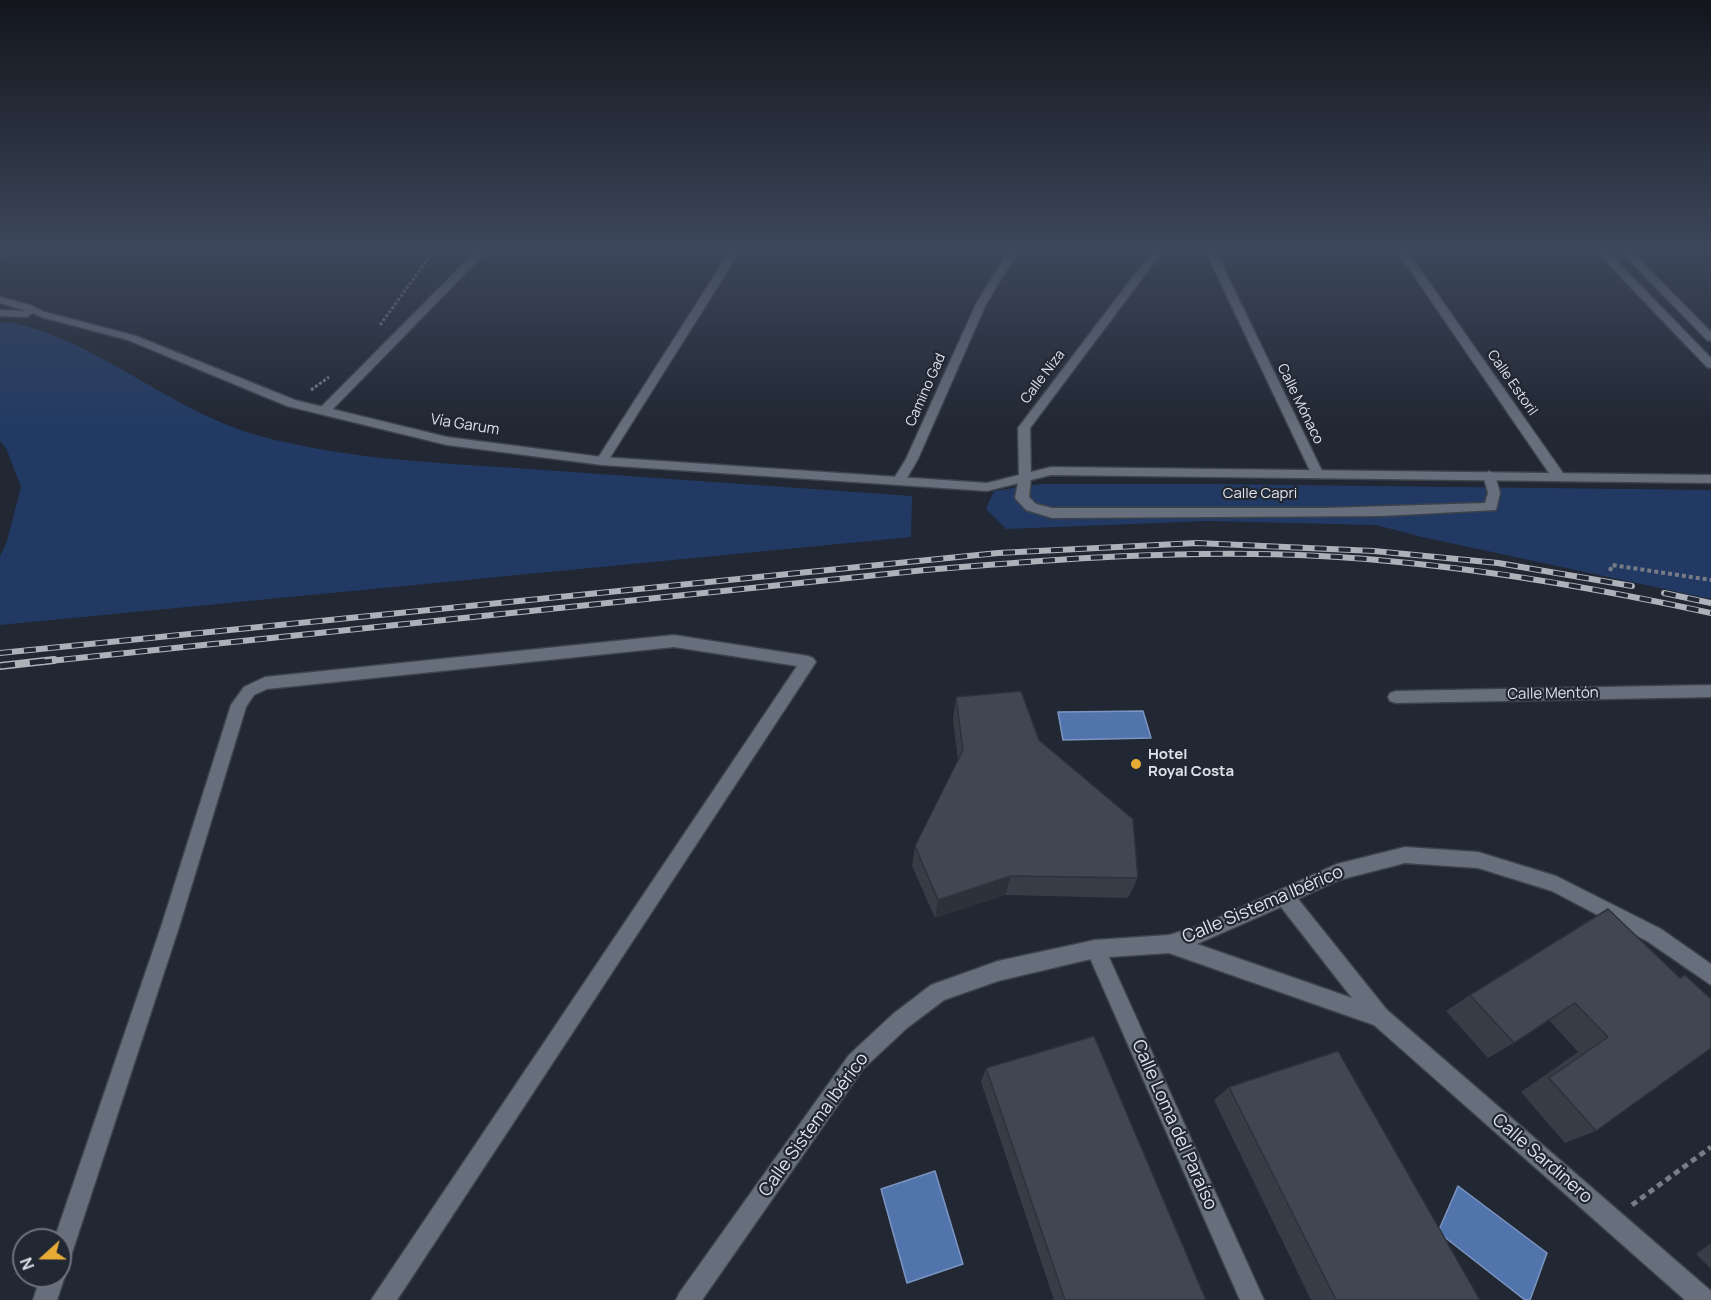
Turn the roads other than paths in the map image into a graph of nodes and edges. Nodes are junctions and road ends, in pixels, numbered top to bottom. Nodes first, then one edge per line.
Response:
1 (30, 309) edge
2 (425, 309) edge
3 (699, 309) edge
4 (979, 309) edge
5 (1114, 309) edge
6 (1238, 309) edge
7 (1442, 309) edge
8 (1657, 309) edge
9 (1682, 309) edge
10 (0, 313) edge
11 (45, 315) junction
12 (1690, 317) junction
13 (1711, 318) edge
14 (1711, 338) edge
15 (1711, 365) edge
16 (324, 411) junction
17 (602, 461) junction
18 (1318, 475) junction
19 (1489, 476) junction
20 (1558, 476) junction
21 (1025, 477) junction
22 (1711, 479) edge
23 (899, 480) junction
24 (1711, 691) edge
25 (1395, 697) dead end
26 (1284, 896) junction
27 (1169, 944) junction
28 (1095, 949) junction
29 (1711, 975) edge
30 (1380, 1017) junction
31 (69, 1228) edge
32 (383, 1300) edge
33 (688, 1300) edge
34 (1252, 1300) edge
35 (1703, 1300) edge

1 - 11 street, Vía Garum
2 - 16 street
3 - 17 street
4 - 23 street, Camino Gad
5 - 21 street, Calle Niza
6 - 18 street, Calle Mónaco
7 - 20 street, Calle Estoril
8 - 15 street
9 - 12 street
10 - 11 street, Vía Garum
11 - 16 street, Vía Garum
12 - 13 street
12 - 14 street
16 - 17 street, Vía Garum
17 - 23 street, Vía Garum
18 - 19 street, Calle Capri
18 - 21 street, Calle Capri
19 - 20 street, Calle Capri
19 - 21 street, Calle Capri
20 - 22 street, Calle Capri
21 - 23 street, Calle Capri
24 - 25 street, Calle Mentón
26 - 27 street, Calle Sistema Ibérico
26 - 29 street, Calle Sistema Ibérico
26 - 30 street, Calle Sardinero
27 - 28 street, Calle Sistema Ibérico
27 - 30 street, Calle Sardinero
28 - 33 street, Calle Sistema Ibérico
28 - 34 street, Calle Loma del Paraíso
30 - 35 street, Calle Sardinero
31 - 32 street

